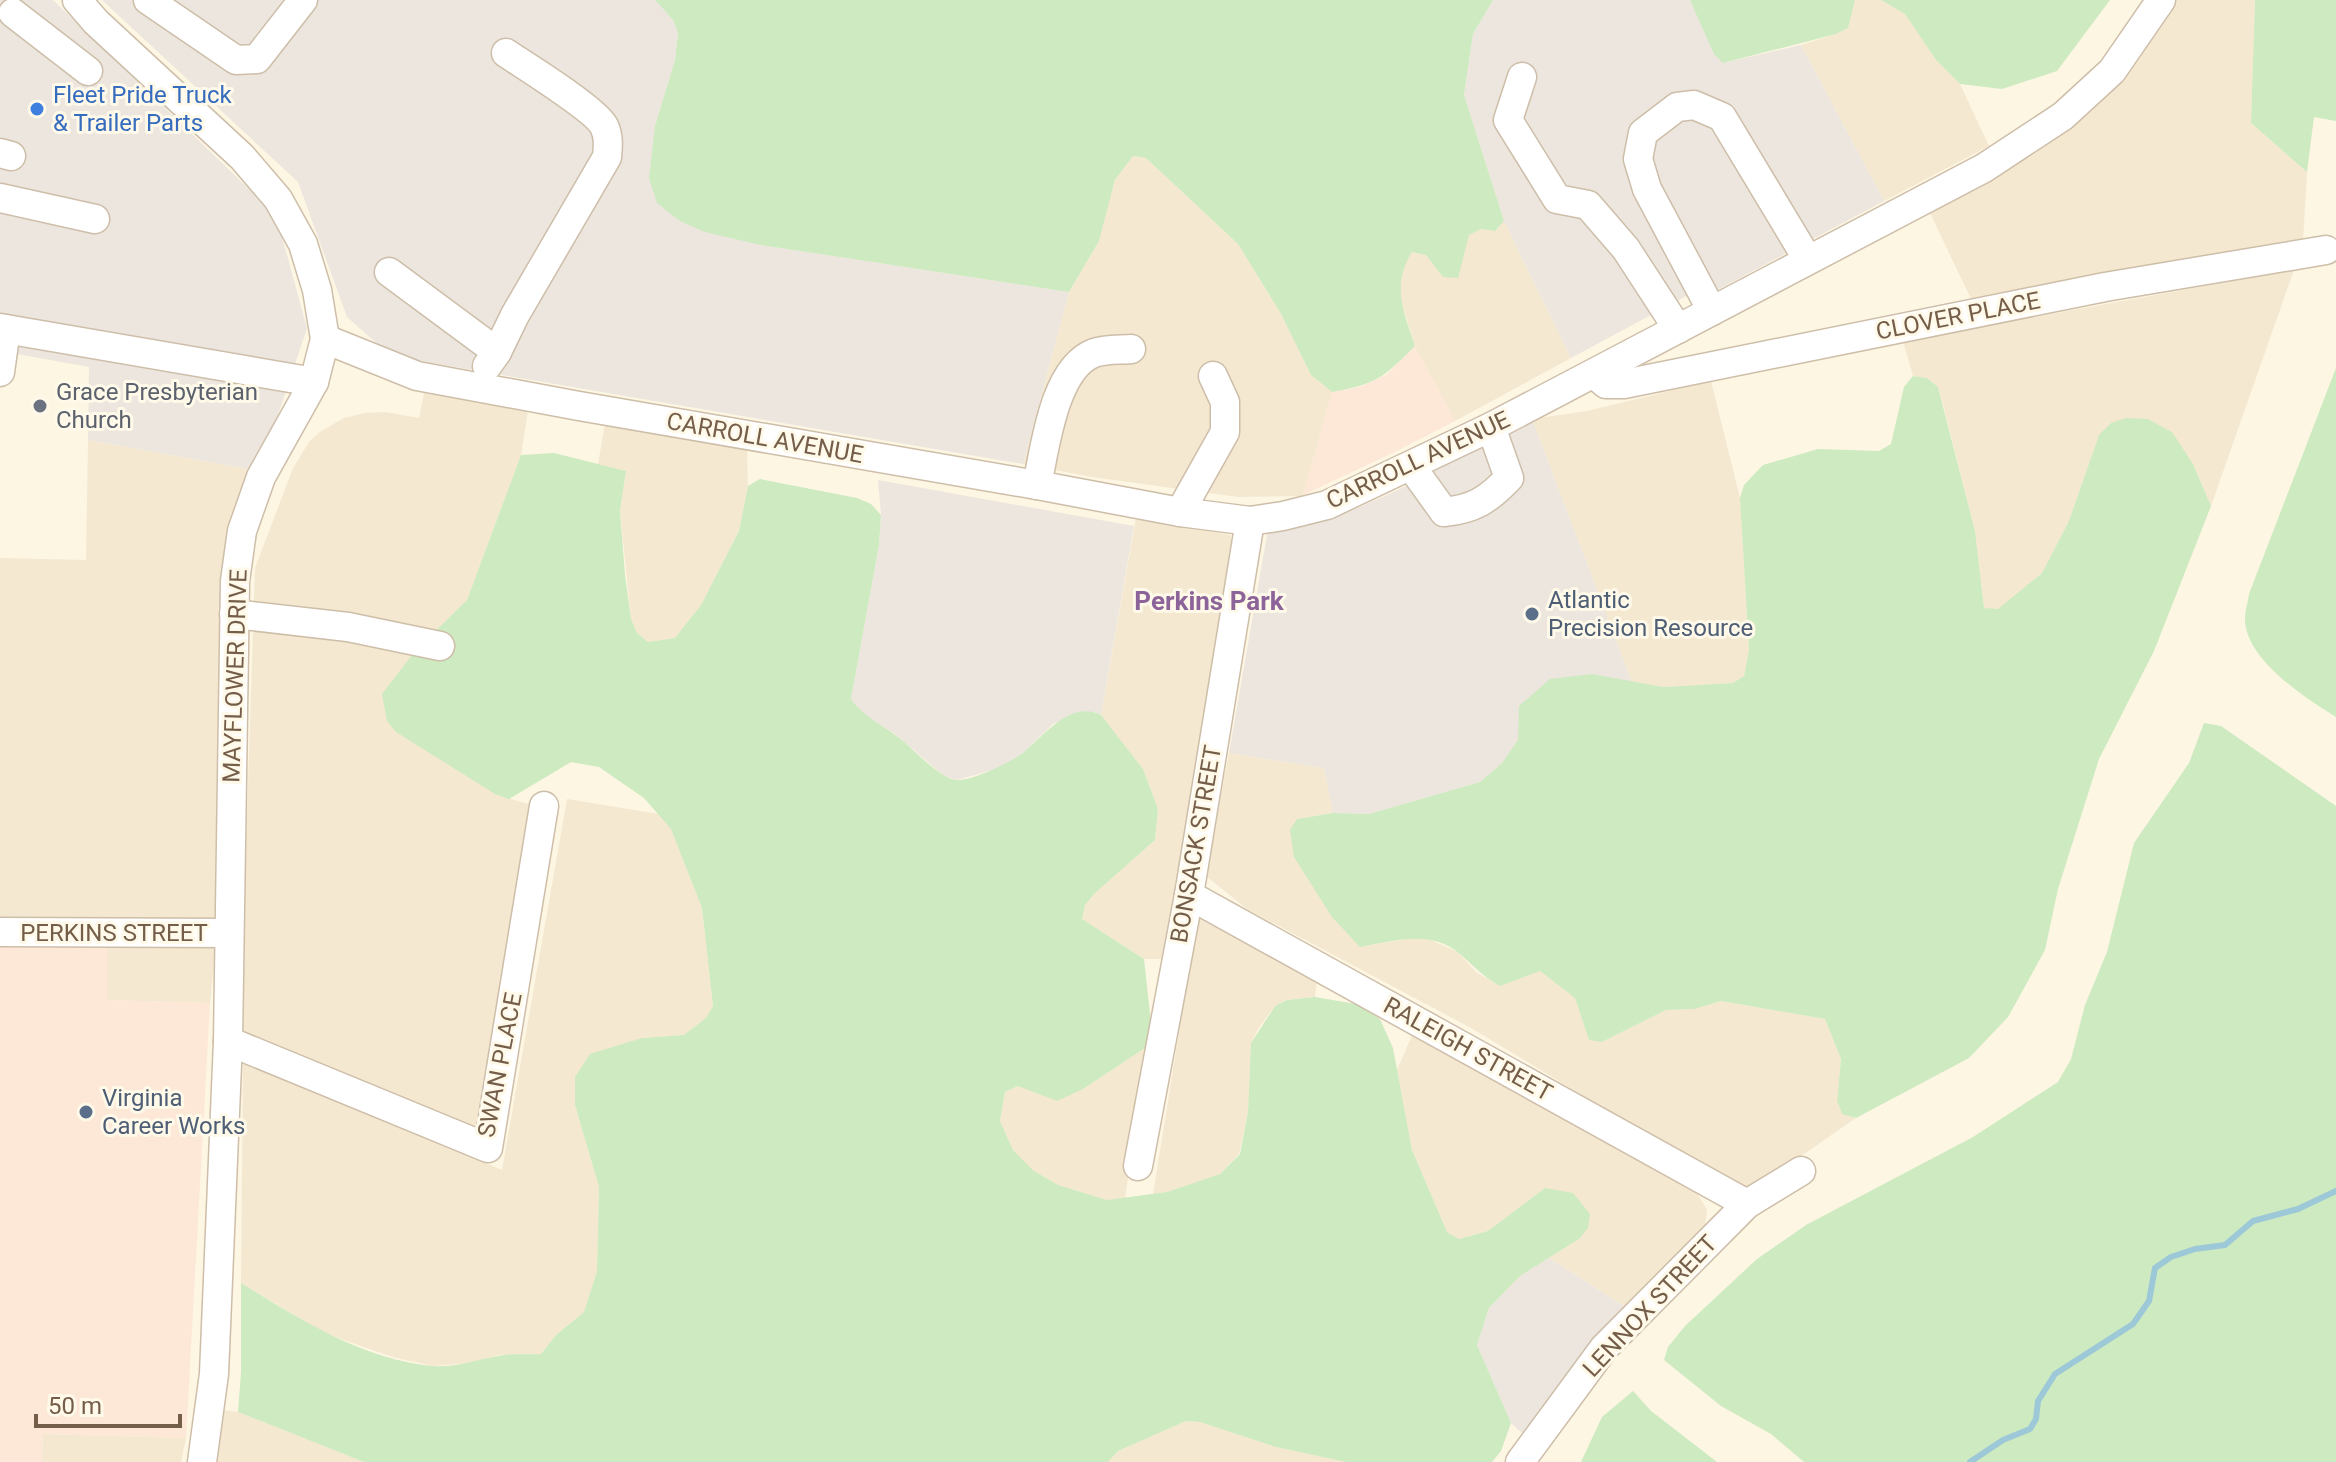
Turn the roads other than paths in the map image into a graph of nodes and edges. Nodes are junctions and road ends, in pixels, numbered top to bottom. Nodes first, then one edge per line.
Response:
1 (77, 0) edge
2 (148, 0) edge
3 (303, 0) edge
4 (2161, 0) edge
5 (13, 6) edge
6 (506, 53) dead end
7 (88, 71) dead end
8 (1522, 77) dead end
9 (0, 198) edge
10 (95, 219) dead end
11 (2326, 250) dead end
12 (1808, 260) junction
13 (389, 272) dead end
14 (1712, 311) junction
15 (3, 328) edge
16 (1678, 329) junction
17 (325, 339) junction
18 (1131, 349) dead end
19 (497, 352) junction
20 (0, 372) edge
21 (1594, 374) junction
22 (1213, 376) dead end
23 (314, 382) junction
24 (473, 387) junction
25 (1491, 427) junction
26 (1411, 466) junction
27 (1037, 485) junction
28 (1180, 512) junction
29 (1250, 521) junction
30 (234, 614) junction
31 (440, 646) dead end
32 (544, 806) dead end
33 (1189, 895) junction
34 (0, 932) edge
35 (228, 933) junction
36 (228, 1041) junction
37 (1138, 1166) dead end
38 (1801, 1171) dead end
39 (1747, 1204) junction
40 (202, 1462) edge
41 (1520, 1462) edge

1 - 17 street, MAYFLOWER DRIVE
2 - 3 street
4 - 12 street, CARROLL AVENUE
5 - 7 street
6 - 19 street
8 - 16 street
9 - 10 street
11 - 21 street, CLOVER PLACE
12 - 14 street, CARROLL AVENUE
12 - 14 street
13 - 19 street
14 - 16 street, CARROLL AVENUE
15 - 20 street
15 - 23 street
16 - 21 street, CARROLL AVENUE
17 - 23 street, MAYFLOWER DRIVE
17 - 24 street, CARROLL AVENUE
18 - 27 street
19 - 24 street
21 - 25 street, CARROLL AVENUE
22 - 28 street
23 - 30 street, MAYFLOWER DRIVE
24 - 27 street, CARROLL AVENUE
25 - 26 street, CARROLL AVENUE
25 - 26 street
26 - 29 street, CARROLL AVENUE
27 - 28 street, CARROLL AVENUE
28 - 29 street, CARROLL AVENUE
29 - 33 street, BONSACK STREET
30 - 31 street
30 - 35 street, MAYFLOWER DRIVE
32 - 36 street, SWAN PLACE
33 - 37 street, BONSACK STREET
33 - 39 street, RALEIGH STREET
34 - 35 street, PERKINS STREET
35 - 36 street, MAYFLOWER DRIVE
36 - 40 street, MAYFLOWER DRIVE
38 - 39 street, LENNOX STREET
39 - 41 street, LENNOX STREET

